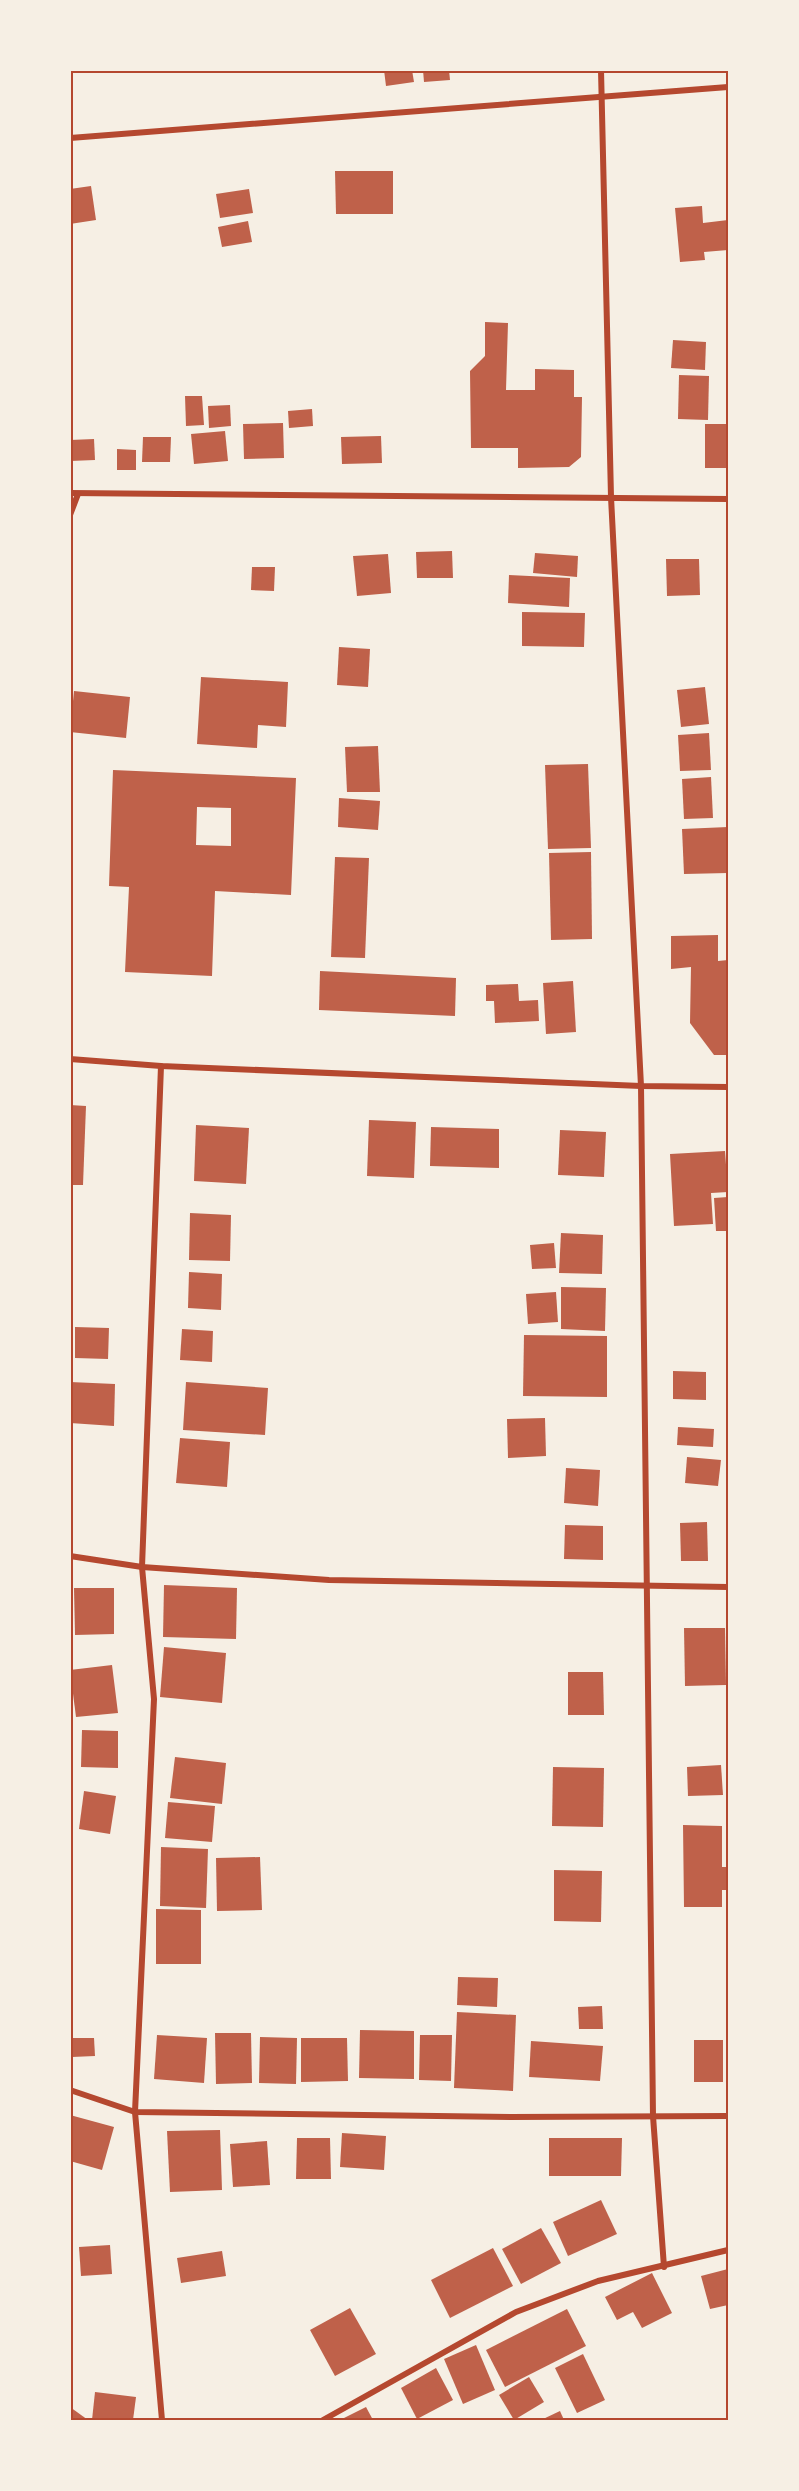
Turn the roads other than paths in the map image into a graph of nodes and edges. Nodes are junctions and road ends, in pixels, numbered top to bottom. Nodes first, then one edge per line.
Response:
1 (601, 70) edge
2 (729, 87) edge
3 (602, 96) junction
4 (70, 138) edge
5 (74, 494) edge
6 (611, 497) junction
7 (729, 499) edge
8 (70, 515) edge
9 (70, 1059) edge
10 (161, 1066) junction
11 (641, 1086) junction
12 (729, 1087) edge
13 (70, 1556) edge
14 (142, 1567) junction
15 (647, 1586) junction
16 (729, 1587) edge
17 (70, 2090) edge
18 (135, 2112) junction
19 (652, 2116) junction
20 (729, 2116) edge
21 (729, 2250) edge
22 (663, 2267) junction
23 (162, 2421) edge
24 (323, 2421) edge

1 - 3 street
2 - 3 street
3 - 4 street
3 - 6 street
5 - 6 street
5 - 8 street
6 - 7 street
6 - 11 street
9 - 10 street
10 - 11 street
10 - 14 street
11 - 12 street
11 - 15 street
13 - 14 street
14 - 15 street
14 - 18 street
15 - 16 street
15 - 19 street
17 - 18 street
18 - 19 street
18 - 23 street
19 - 20 street
19 - 22 street
21 - 22 street
22 - 24 street

